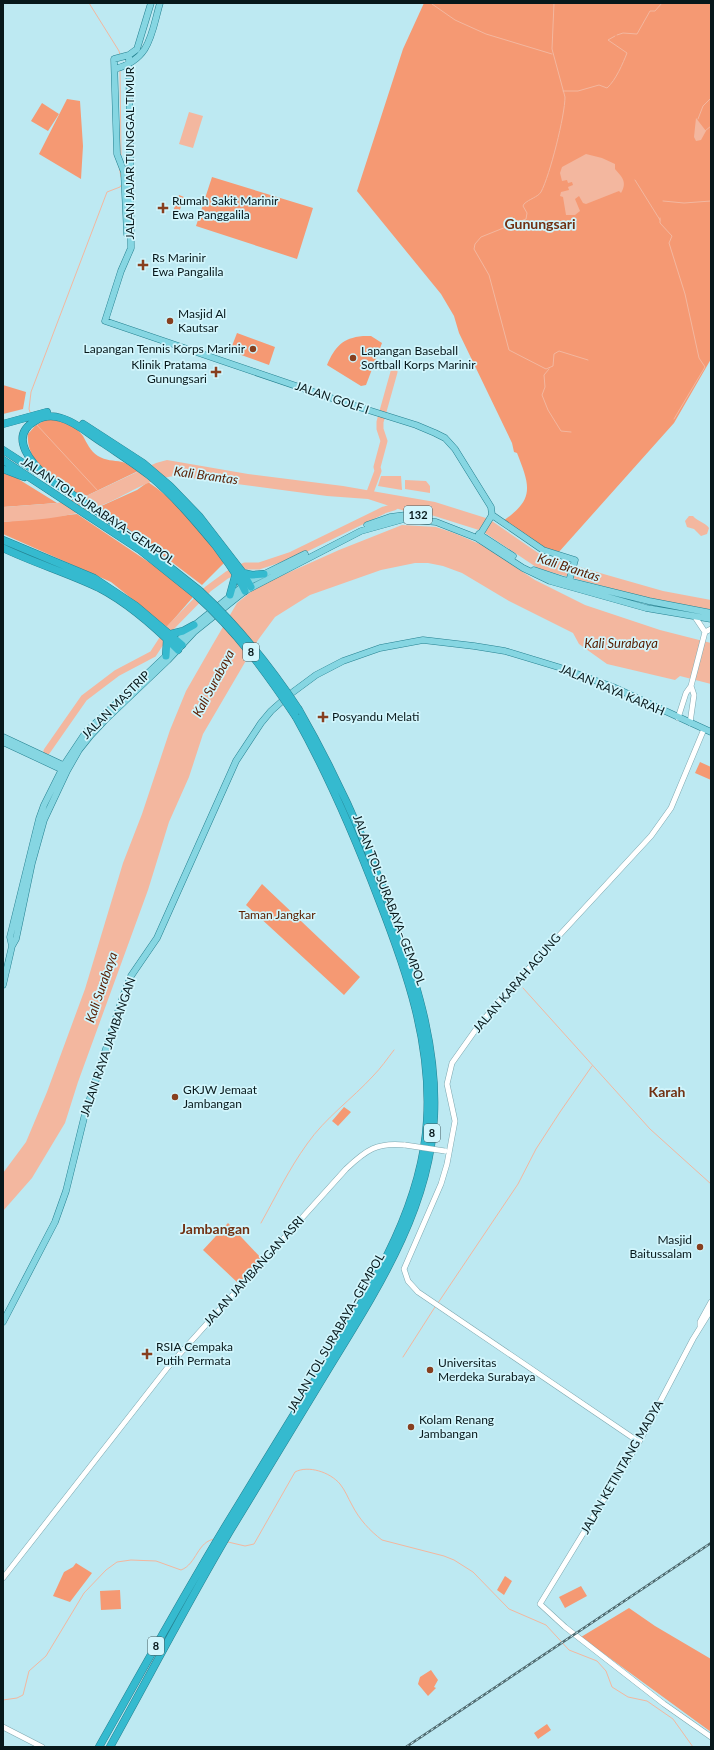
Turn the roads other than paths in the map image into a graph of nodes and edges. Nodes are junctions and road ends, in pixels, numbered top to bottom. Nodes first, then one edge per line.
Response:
1 (151, 3) edge
2 (160, 3) edge
3 (128, 56) junction
4 (129, 64) junction
5 (116, 68) junction
6 (129, 250) junction
7 (105, 321) joint
8 (29, 420) junction
9 (3, 424) edge
10 (3, 450) edge
11 (3, 460) edge
12 (3, 469) edge
13 (49, 479) junction
14 (49, 489) junction
15 (58, 490) junction
16 (492, 517) junction
17 (480, 535) junction
18 (3, 540) edge
19 (3, 548) edge
20 (239, 572) junction
21 (264, 574) junction
22 (569, 582) junction
23 (247, 586) junction
24 (198, 593) junction
25 (230, 595) junction
26 (649, 601) junction
27 (646, 608) junction
28 (692, 610) junction
29 (140, 613) junction
30 (711, 613) edge
31 (695, 617) junction
32 (711, 618) edge
33 (194, 625) junction
34 (711, 629) edge
35 (167, 634) junction
36 (704, 634) junction
37 (178, 645) junction
38 (166, 656) junction
39 (692, 686) junction
40 (678, 718) junction
41 (690, 723) junction
42 (704, 730) junction
43 (711, 732) edge
44 (3, 737) edge
45 (3, 742) edge
46 (34, 752) junction
47 (65, 768) junction
48 (228, 777) joint
49 (3, 986) edge
50 (447, 1152) junction
51 (711, 1302) edge
52 (711, 1310) edge
53 (3, 1322) edge
54 (700, 1326) junction
55 (639, 1442) junction
56 (216, 1548) junction
57 (3, 1578) edge
58 (3, 1727) edge
59 (711, 1737) edge
60 (42, 1747) edge
61 (99, 1747) edge
62 (110, 1747) edge

1 - 3 main road
2 - 4 main road
3 - 4 main road, JALAN JAJAR TUNGGAL TIMUR
3 - 5 main road, JALAN JAJAR TUNGGAL TIMUR
4 - 5 main road
4 - 6 main road, JALAN JAJAR TUNGGAL TIMUR
5 - 6 main road, JALAN JAJAR TUNGGAL TIMUR
6 - 7 main road, JALAN JAJAR TUNGGAL TIMUR
7 - 16 main road, JALAN GOLF I
8 - 9 highway
8 - 13 highway
8 - 20 highway
10 - 13 highway, JALAN TOL SURABAYA–GEMPOL / 8
11 - 14 highway, JALAN TOL SURABAYA–GEMPOL / 8
12 - 14 highway
13 - 15 highway, JALAN TOL SURABAYA–GEMPOL / 8
14 - 15 highway, JALAN TOL SURABAYA–GEMPOL / 8
15 - 24 highway, JALAN TOL SURABAYA–GEMPOL / 8
15 - 24 highway, JALAN TOL SURABAYA–GEMPOL / 8
16 - 17 main road
16 - 22 main road
17 - 21 main road, 132
17 - 22 main road, 132
17 - 23 main road, 132
18 - 29 highway
19 - 29 highway
20 - 21 highway
20 - 23 highway
20 - 25 highway
21 - 23 main road, 132
22 - 26 main road, 132
22 - 27 main road, 132
23 - 25 main road, JALAN MASTRIP
23 - 37 main road, JALAN MASTRIP
24 - 56 highway, JALAN TOL SURABAYA–GEMPOL / 8, bridge
25 - 33 main road, JALAN MASTRIP
26 - 27 main road
26 - 28 main road, 132
27 - 31 main road, 132
28 - 30 main road, 132
28 - 32 street
29 - 35 highway
31 - 32 main road, 132
31 - 36 street
33 - 35 highway
33 - 37 main road, JALAN MASTRIP
34 - 36 street
35 - 37 highway
35 - 38 highway
36 - 39 street
37 - 38 main road, JALAN MASTRIP
37 - 47 main road, JALAN MASTRIP
38 - 47 main road, JALAN MASTRIP
39 - 40 street
39 - 41 street
40 - 41 main road, JALAN RAYA KARAH
40 - 48 main road, JALAN RAYA KARAH
41 - 42 main road, JALAN RAYA KARAH
42 - 43 main road, JALAN RAYA KARAH
42 - 50 street, JALAN KARAH AGUNG
44 - 46 main road
45 - 46 main road
46 - 47 main road
47 - 49 main road, JALAN MASTRIP
48 - 53 main road, JALAN RAYA JAMBANGAN
50 - 55 street, JALAN KARAH AGUNG
50 - 57 street, JALAN JAMBANGAN ASRI, bridge
51 - 54 street, JALAN KETINTANG MADYA
52 - 54 street, JALAN KETINTANG MADYA
54 - 55 street, JALAN KETINTANG MADYA
55 - 59 street, JALAN KETINTANG MADYA
56 - 61 highway, JALAN TOL SURABAYA–GEMPOL / 8
56 - 62 highway, JALAN TOL SURABAYA–GEMPOL / 8
58 - 60 street

